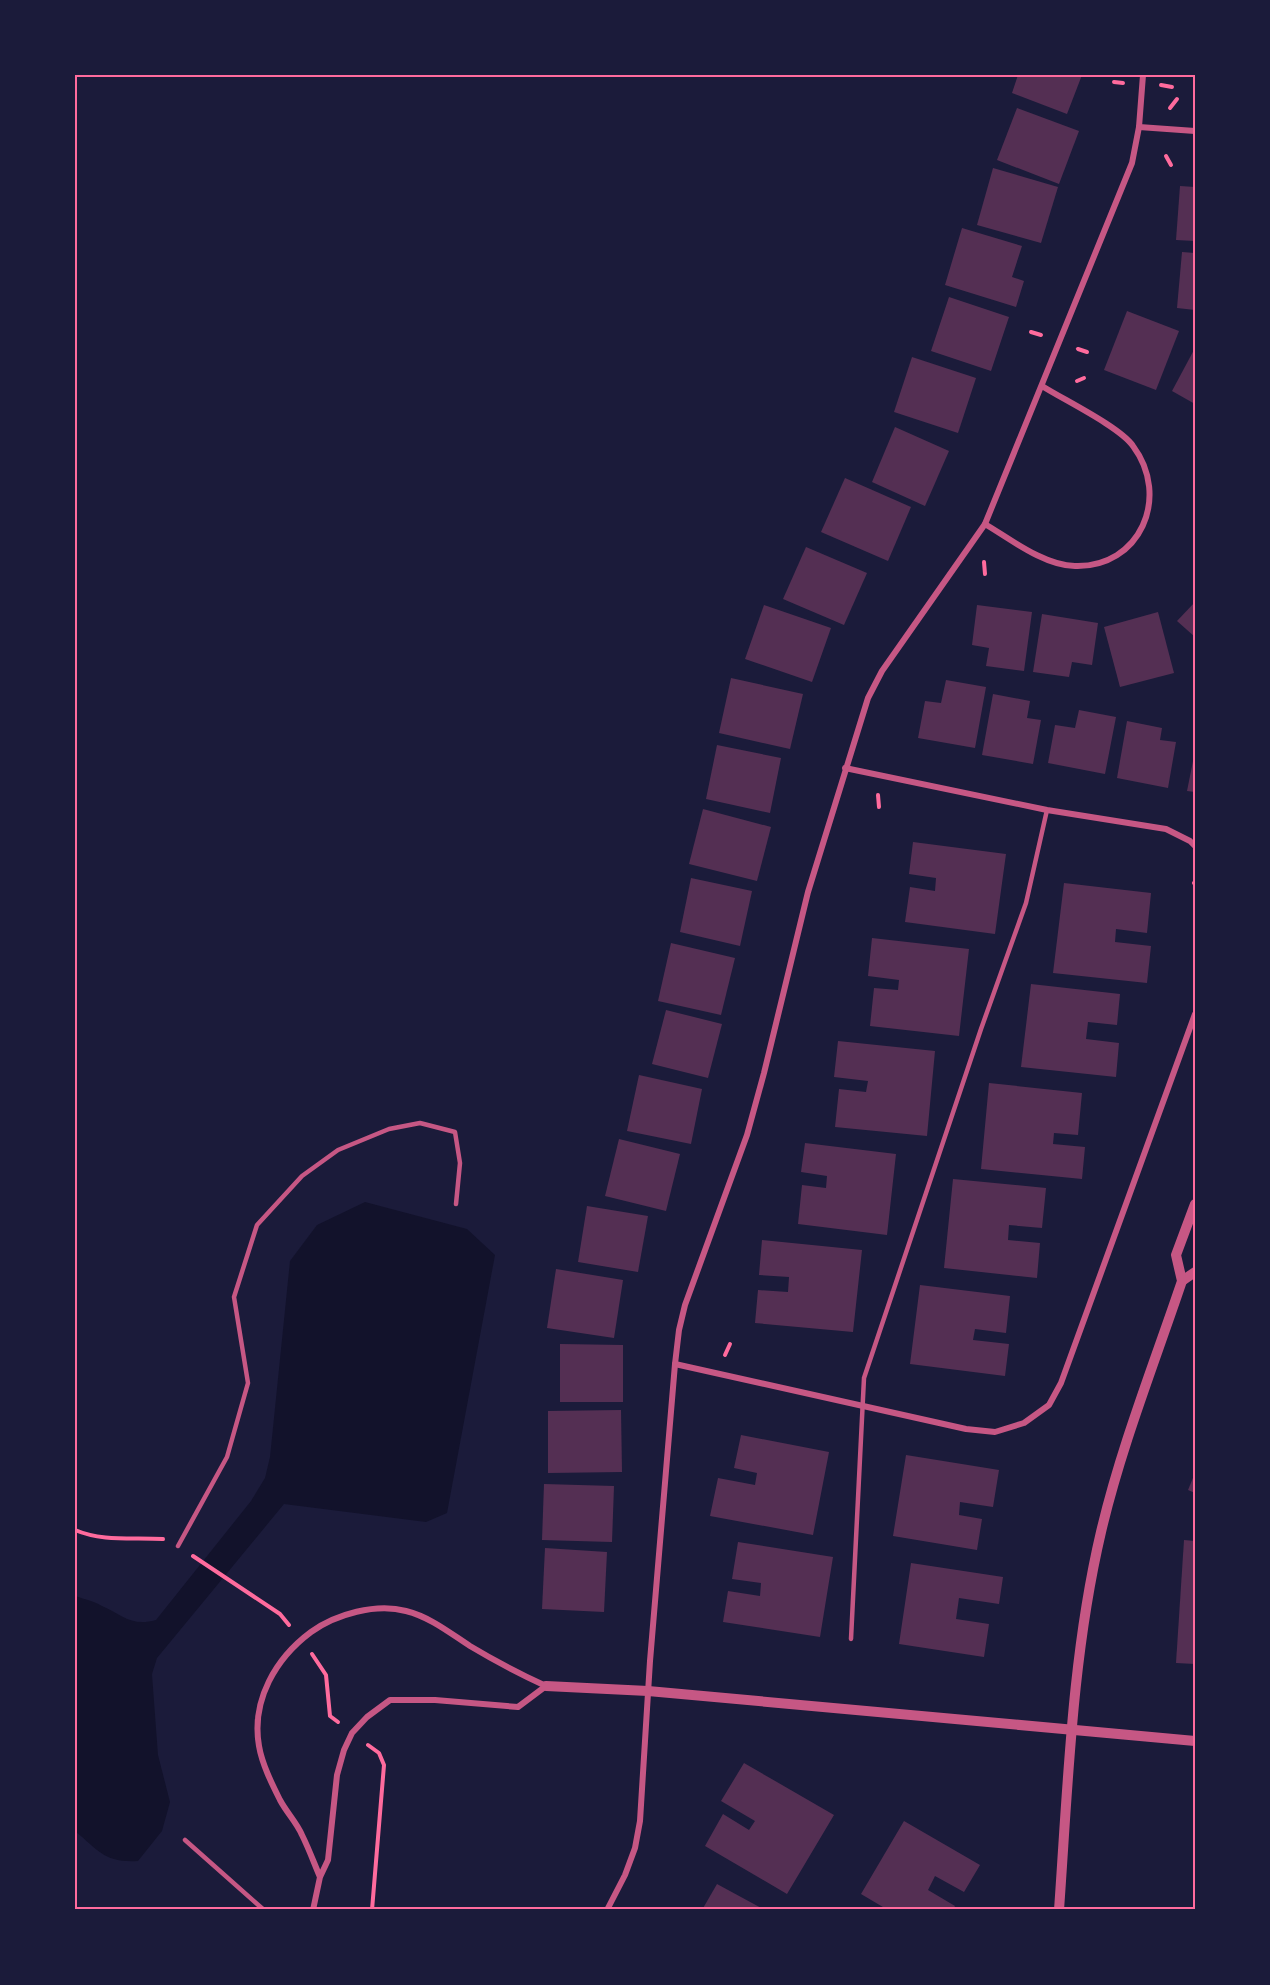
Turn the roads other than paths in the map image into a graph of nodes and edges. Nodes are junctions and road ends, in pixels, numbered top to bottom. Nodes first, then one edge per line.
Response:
1 (1143, 75) edge
2 (1139, 127) junction
3 (1195, 132) edge
4 (1042, 386) junction
5 (984, 524) junction
6 (845, 768) junction
7 (1047, 810) junction
8 (1195, 846) edge
9 (1195, 1014) edge
10 (456, 1204) dead end
11 (1195, 1204) edge
12 (1195, 1272) edge
13 (1182, 1281) junction
14 (675, 1364) junction
15 (862, 1404) junction
16 (178, 1546) road end
17 (851, 1639) dead end
18 (546, 1686) junction
19 (648, 1691) junction
20 (1072, 1730) junction
21 (1195, 1741) edge
22 (185, 1840) dead end
23 (320, 1877) junction
24 (264, 1910) edge
25 (313, 1910) edge
26 (607, 1910) edge
27 (1059, 1910) edge

1 - 2 street
2 - 3 street
2 - 4 street
4 - 5 street
4 - 5 street
5 - 6 street
6 - 7 street
6 - 14 street
7 - 8 street
7 - 15 lane
9 - 15 street
10 - 16 lane
11 - 13 street
12 - 13 street
13 - 20 street
14 - 15 street
14 - 19 street
15 - 17 lane
18 - 19 street
18 - 23 street
18 - 23 street
19 - 20 street
19 - 26 street
20 - 21 street
20 - 27 street
22 - 24 lane
23 - 25 street

